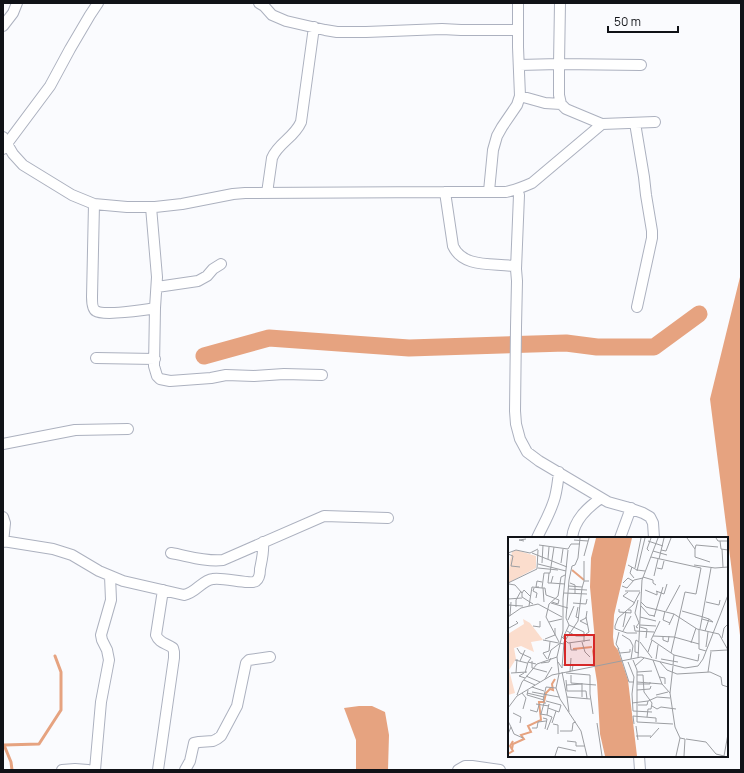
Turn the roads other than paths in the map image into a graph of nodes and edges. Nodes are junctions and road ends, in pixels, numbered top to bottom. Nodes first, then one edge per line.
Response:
1 (17, 3) edge
2 (98, 3) edge
3 (259, 3) edge
4 (518, 3) edge
5 (560, 3) edge
6 (3, 26) edge
7 (314, 27) junction
8 (518, 30) junction
9 (559, 64) junction
10 (519, 65) junction
11 (641, 65) dead end
12 (520, 96) junction
13 (561, 104) junction
14 (635, 122) junction
15 (655, 122) dead end
16 (602, 124) junction
17 (4, 143) edge
18 (489, 191) junction
19 (445, 192) junction
20 (267, 193) junction
21 (519, 195) dead end
22 (94, 204) junction
23 (151, 207) junction
24 (221, 264) dead end
25 (516, 269) junction
26 (157, 287) junction
27 (637, 307) dead end
28 (155, 308) junction
29 (96, 358) dead end
30 (155, 359) junction
31 (322, 375) dead end
32 (128, 429) dead end
33 (3, 444) edge
34 (559, 472) junction
35 (601, 498) junction
36 (631, 508) junction
37 (3, 517) edge
38 (388, 518) dead end
39 (538, 537) edge
40 (572, 537) edge
41 (620, 537) edge
42 (654, 537) edge
43 (3, 541) edge
44 (263, 542) junction
45 (171, 553) dead end
46 (110, 576) junction
47 (163, 590) junction
48 (270, 657) dead end
49 (639, 757) edge
50 (62, 770) edge
51 (88, 770) edge
52 (95, 770) edge
53 (158, 770) edge
54 (186, 770) edge
55 (458, 770) edge
56 (500, 770) edge
57 (640, 770) edge

1 - 6 street
2 - 17 street
3 - 7 street
4 - 8 street
5 - 9 street
7 - 8 street
7 - 20 street
8 - 10 street
9 - 10 street
9 - 11 street
9 - 13 street
10 - 12 street
12 - 13 street
12 - 18 street
13 - 16 street
14 - 15 street
14 - 16 street
14 - 27 street
16 - 18 street
17 - 22 street
18 - 19 street
19 - 20 street
19 - 25 street
20 - 23 street
21 - 25 street
22 - 23 street
22 - 28 street
23 - 26 street
24 - 26 street
25 - 34 street
26 - 28 street
28 - 30 street
29 - 30 street
30 - 31 street
32 - 33 street
34 - 35 street
34 - 39 street
35 - 36 street
35 - 40 street
36 - 41 street
36 - 42 street
37 - 43 street
38 - 44 street
43 - 46 street
44 - 45 street
44 - 47 street
46 - 47 street
46 - 52 street
47 - 53 street
48 - 54 street
49 - 57 street
50 - 51 street
55 - 56 street

